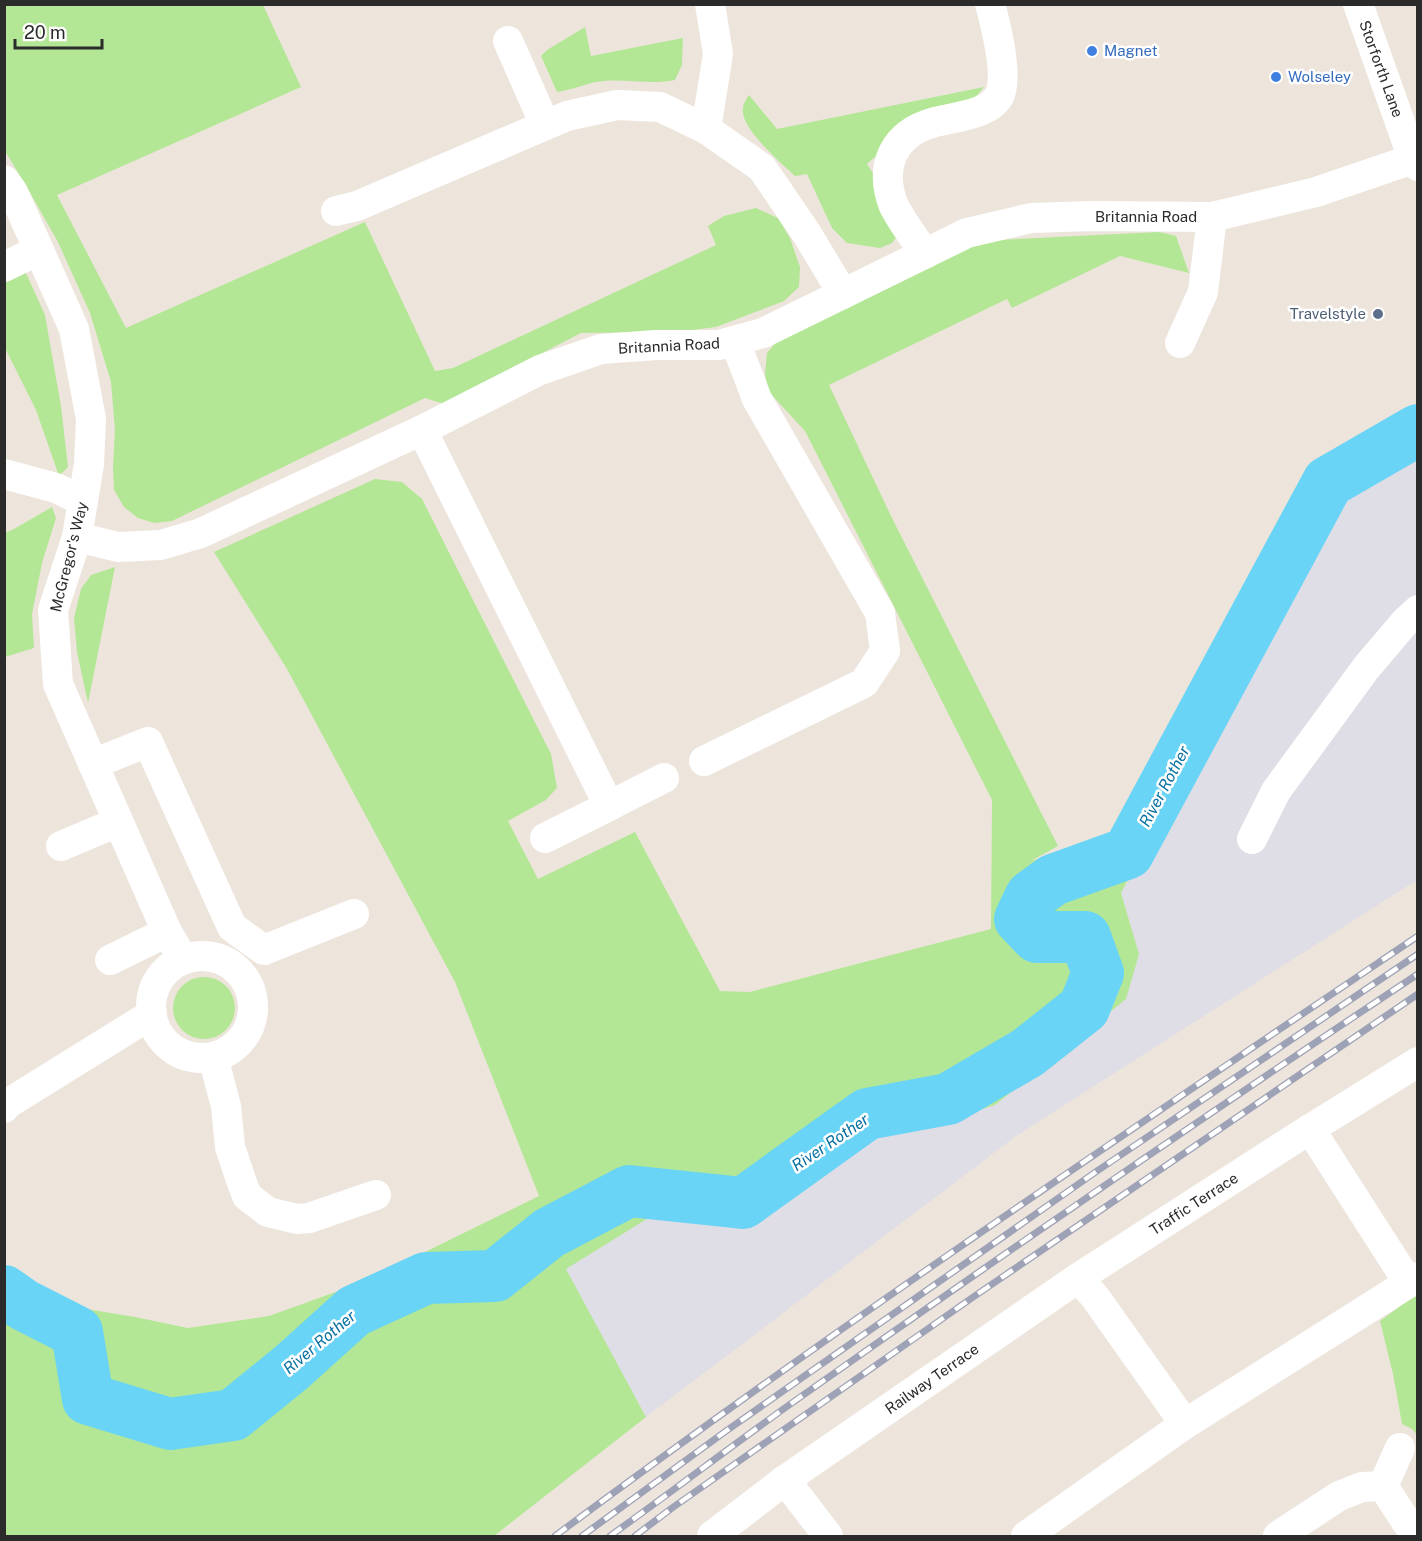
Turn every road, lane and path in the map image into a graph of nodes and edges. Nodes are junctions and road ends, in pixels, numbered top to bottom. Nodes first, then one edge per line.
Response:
1 (710, 4) edge
2 (990, 4) edge
3 (1358, 4) edge
4 (508, 41) dead end
5 (545, 125) junction
6 (706, 129) junction
7 (1415, 163) edge
8 (4, 180) edge
9 (336, 211) dead end
10 (1212, 217) junction
11 (39, 250) junction
12 (925, 254) junction
13 (4, 267) edge
14 (843, 294) junction
15 (735, 341) junction
16 (1180, 343) dead end
17 (422, 429) junction
18 (4, 474) edge
19 (83, 501) junction
20 (77, 537) junction
21 (1418, 610) edge
22 (705, 761) dead end
23 (93, 764) junction
24 (664, 778) dead end
25 (609, 806) junction
26 (118, 822) junction
27 (545, 838) dead end
28 (1252, 838) dead end
29 (61, 846) dead end
30 (354, 914) dead end
31 (167, 932) junction
32 (183, 959) junction
33 (110, 960) dead end
34 (152, 1014) junction
35 (213, 1057) junction
36 (1418, 1062) edge
37 (4, 1108) edge
38 (1310, 1130) junction
39 (376, 1195) dead end
40 (1078, 1278) junction
41 (1413, 1280) edge
42 (1185, 1424) junction
43 (1400, 1448) dead end
44 (785, 1480) junction
45 (1383, 1486) junction
46 (1407, 1523) dead end
47 (712, 1536) edge
48 (828, 1536) edge
49 (1026, 1536) edge
50 (1278, 1536) edge

1 - 6 street
2 - 12 street
3 - 7 street, Storforth Lane
4 - 5 street
5 - 6 street
5 - 9 street
6 - 14 street
7 - 10 street, Britannia Road
8 - 11 street, McGregor's Way
10 - 12 street, Britannia Road
10 - 16 street
11 - 13 street
11 - 19 street, McGregor's Way
12 - 14 street, Britannia Road
14 - 15 street, Britannia Road
15 - 17 street, Britannia Road
15 - 22 street
17 - 20 street, Britannia Road
17 - 25 street
18 - 19 street
19 - 20 street, McGregor's Way
20 - 23 street, McGregor's Way
21 - 28 street
23 - 26 street, McGregor's Way
23 - 30 street
24 - 25 street
25 - 27 street
26 - 29 street
26 - 31 street, McGregor's Way
31 - 32 street, McGregor's Way
31 - 33 street
32 - 34 street
32 - 35 street
34 - 35 street
34 - 37 street
35 - 39 street
36 - 38 street, Traffic Terrace
38 - 40 street, Traffic Terrace
38 - 41 street
40 - 42 street
40 - 44 street, Railway Terrace
41 - 42 street
42 - 49 street
43 - 45 street
44 - 47 street, Railway Terrace
44 - 48 street
45 - 46 street
45 - 50 street

